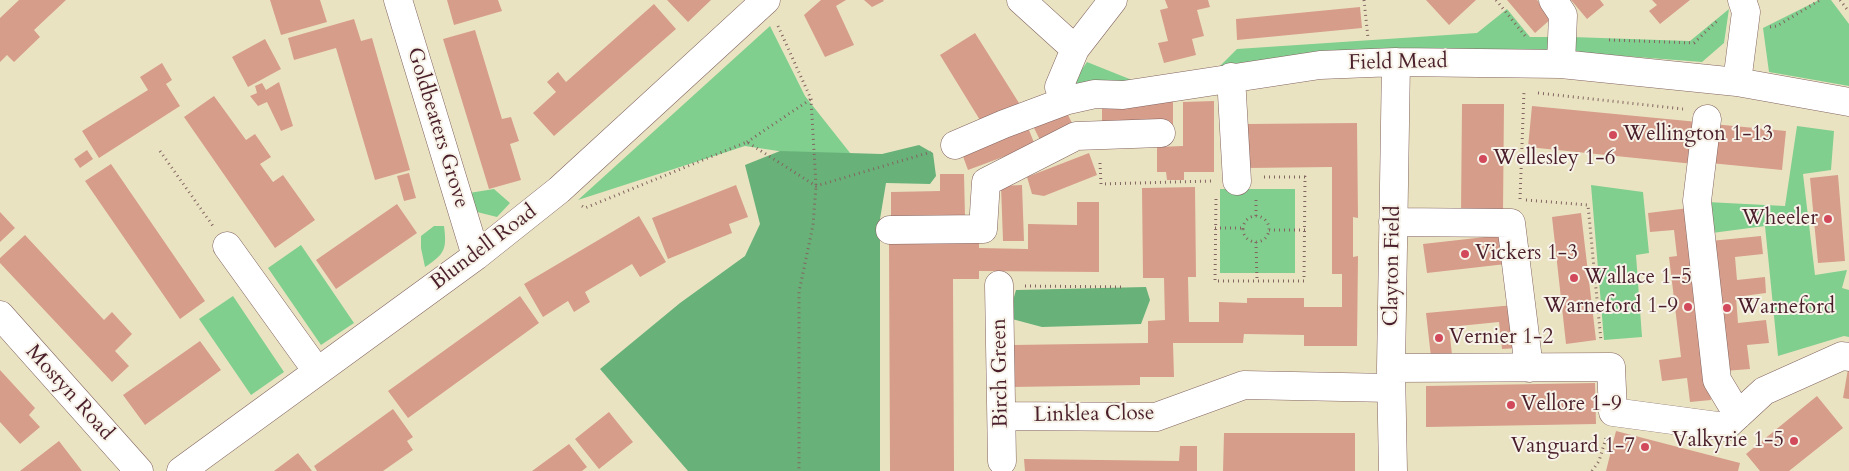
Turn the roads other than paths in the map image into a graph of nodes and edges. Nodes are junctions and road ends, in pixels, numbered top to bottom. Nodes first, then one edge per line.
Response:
1 (398, 0) edge
2 (1021, 0) edge
3 (1113, 0) edge
4 (1553, 0) edge
5 (1742, 0) edge
6 (770, 9) edge
7 (1075, 48) junction
8 (1561, 51) junction
9 (1396, 62) junction
10 (1231, 77) junction
11 (1737, 82) junction
12 (1058, 87) dead end
13 (1849, 102) edge
14 (1698, 114) road end
15 (1161, 133) dead end
16 (955, 145) road end
17 (1227, 181) road end
18 (1393, 222) junction
19 (890, 230) dead end
20 (227, 246) road end
21 (476, 256) junction
22 (1000, 285) road end
23 (0, 315) edge
24 (1849, 357) edge
25 (1528, 368) junction
26 (317, 371) junction
27 (1391, 378) junction
28 (1738, 415) junction
29 (1002, 416) junction
30 (1002, 461) dead end
31 (139, 471) edge
32 (181, 471) edge
33 (1393, 471) edge

1 - 21 street, Goldbeaters Grove
2 - 7 street
3 - 7 street
4 - 8 street
5 - 11 street
6 - 21 street, Blundell Road
7 - 12 street
8 - 9 street, Field Mead
8 - 11 street, Field Mead
9 - 10 street, Field Mead
9 - 18 street, Clayton Field
10 - 16 street, Field Mead
10 - 17 street
11 - 13 street, Field Mead
14 - 28 street
15 - 19 street
18 - 25 street
18 - 27 street, Clayton Field
20 - 26 street
21 - 26 street, Blundell Road
22 - 29 street, Birch Green
23 - 31 street, Mostyn Road
24 - 28 street
25 - 27 street, Linklea Close
25 - 28 street, Linklea Close
26 - 32 street, Blundell Road
27 - 29 street, Linklea Close
27 - 33 street, Clayton Field
29 - 30 street, Birch Green

